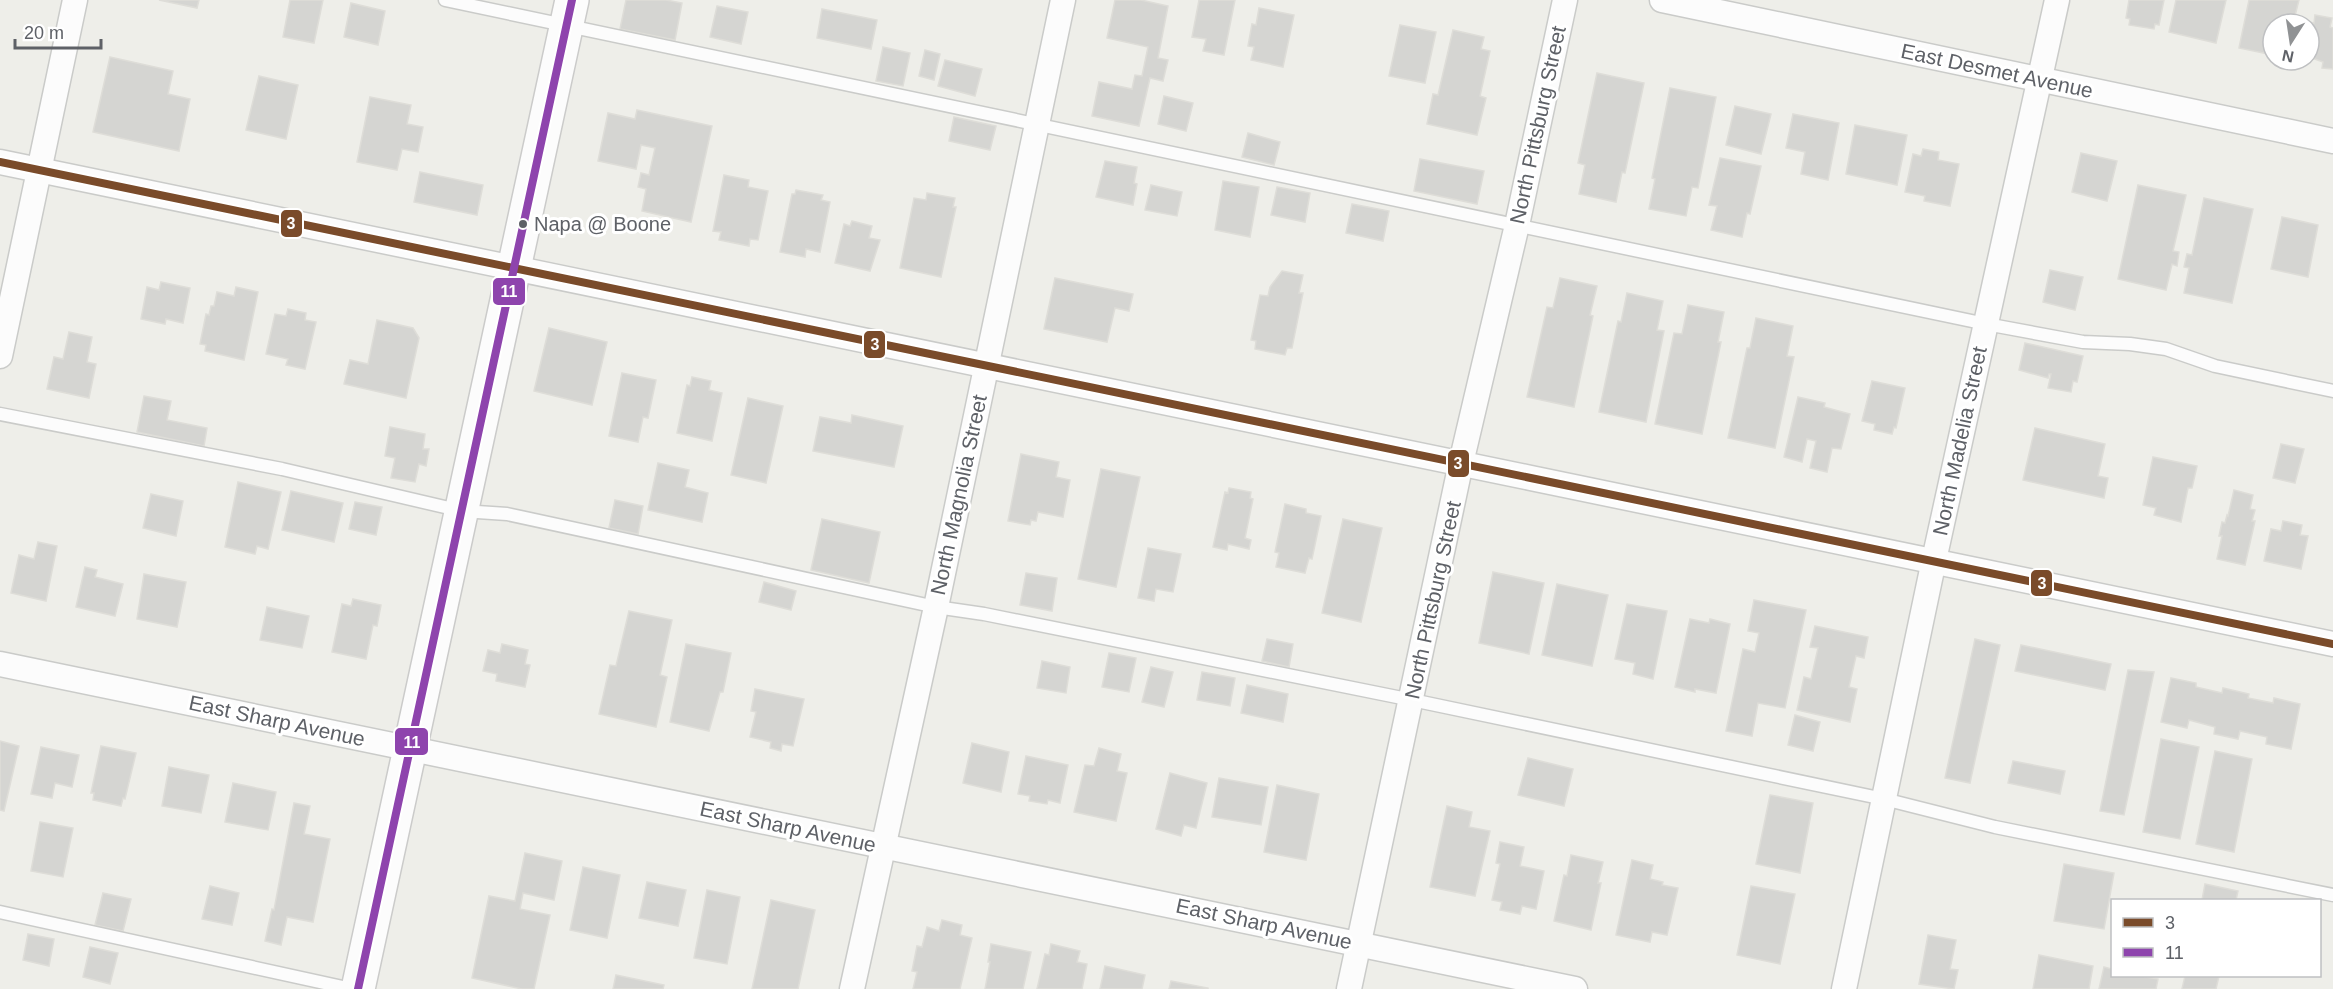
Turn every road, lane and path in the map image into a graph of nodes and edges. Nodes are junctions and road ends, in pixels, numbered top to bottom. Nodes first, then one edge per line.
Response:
1 (75, 0) edge
2 (445, 0) edge
3 (1063, 0) edge
4 (1565, 0) edge
5 (1662, 0) edge
6 (2056, 0) edge
7 (569, 12) edge
8 (2039, 80) junction
9 (1036, 123) junction
10 (2333, 141) edge
11 (0, 162) edge
12 (39, 171) junction
13 (1517, 225) junction
14 (513, 269) junction
15 (1986, 324) junction
16 (0, 356) edge
17 (986, 366) junction
18 (2333, 391) edge
19 (0, 414) edge
20 (1461, 463) junction
21 (462, 511) junction
22 (1934, 560) junction
23 (936, 607) junction
24 (2333, 644) edge
25 (0, 664) edge
26 (1412, 700) junction
27 (409, 748) junction
28 (1884, 799) junction
29 (882, 847) junction
30 (2333, 895) edge
31 (0, 912) edge
32 (1358, 943) junction
33 (352, 989) edge
34 (358, 989) edge
35 (852, 989) edge
36 (1349, 989) edge
37 (1575, 989) edge
38 (1844, 989) edge

1 - 12 street
2 - 7 lane
3 - 9 street, North Magnolia Street
4 - 13 street, North Pittsburg Street
5 - 8 street, East Desmet Avenue
6 - 8 street, North Madelia Street
7 - 9 lane
7 - 14 main road
8 - 10 street, East Desmet Avenue
8 - 15 street, North Madelia Street
9 - 13 lane
9 - 17 street, North Magnolia Street
11 - 12 street
12 - 14 street
12 - 16 street
13 - 15 lane
13 - 20 street, North Pittsburg Street
14 - 17 street
14 - 21 main road
15 - 18 lane
15 - 22 street, North Madelia Street
17 - 20 street
17 - 23 street, North Magnolia Street
19 - 21 lane
20 - 22 street
20 - 26 street, North Pittsburg Street
21 - 23 lane
21 - 27 main road
22 - 24 street
22 - 28 street, North Madelia Street
23 - 26 lane
23 - 29 street, North Magnolia Street
25 - 27 street, East Sharp Avenue
26 - 28 lane
26 - 32 street, North Pittsburg Street
27 - 29 street, East Sharp Avenue
27 - 34 main road
28 - 30 lane
28 - 38 street, North Madelia Street
29 - 32 street, East Sharp Avenue
29 - 35 street, North Magnolia Street
31 - 33 lane
32 - 36 street, North Pittsburg Street
32 - 37 street, East Sharp Avenue

